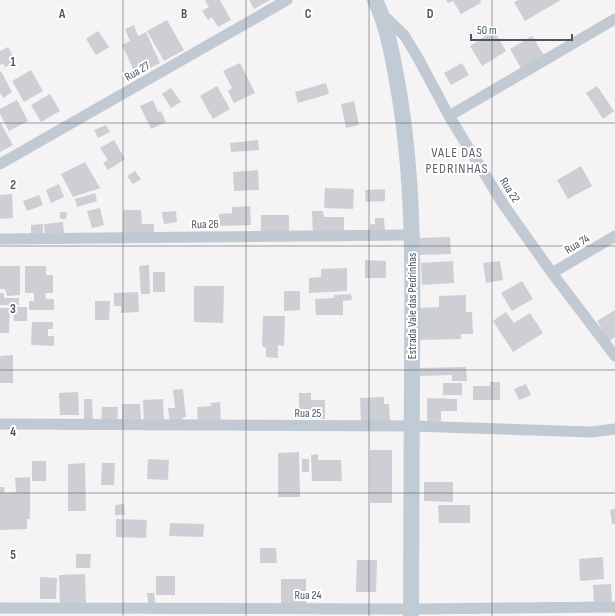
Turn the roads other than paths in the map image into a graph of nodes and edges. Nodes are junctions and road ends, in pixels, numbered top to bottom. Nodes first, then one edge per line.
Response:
1 (287, 0) edge
2 (378, 6) edge
3 (615, 19) edge
4 (449, 116) junction
5 (0, 164) edge
6 (411, 235) junction
7 (615, 236) edge
8 (0, 239) edge
9 (552, 273) junction
10 (615, 356) edge
11 (0, 424) edge
12 (412, 426) junction
13 (615, 429) edge
14 (615, 607) edge
15 (0, 608) edge
16 (411, 612) edge

1 - 5 street, Rua 27
2 - 4 street, Rua 22
2 - 6 main road, Estrada Vale das Pedrinhas
3 - 4 street
4 - 9 street, Rua 22
6 - 8 street, Rua 26
6 - 12 main road, Estrada Vale das Pedrinhas
7 - 9 street, Rua 74
9 - 10 street, Rua 22
11 - 12 street, Rua 25
12 - 13 street, Rua 25
12 - 16 main road, Estrada Vale das Pedrinhas
14 - 16 street, Rua 24
15 - 16 street, Rua 24

